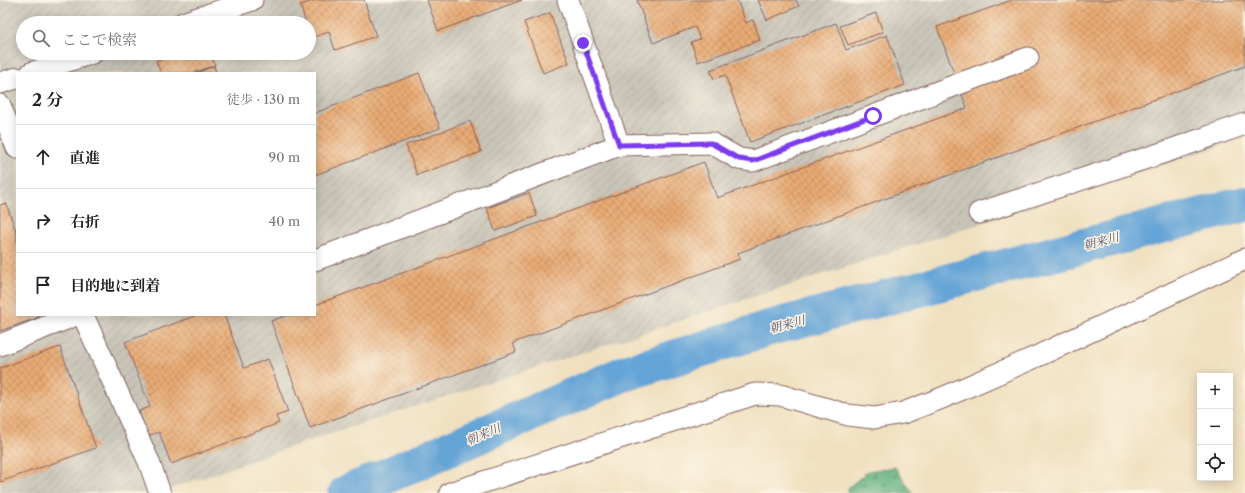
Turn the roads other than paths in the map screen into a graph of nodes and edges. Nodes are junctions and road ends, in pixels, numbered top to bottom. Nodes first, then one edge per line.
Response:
1 (252, 0) edge
2 (568, 0) edge
3 (204, 16) edge
4 (1028, 58) dead end
5 (71, 60) edge
6 (34, 72) edge
7 (16, 78) edge
8 (0, 83) edge
9 (0, 105) edge
10 (1245, 124) edge
11 (16, 145) edge
12 (619, 145) junction
13 (979, 213) dead end
14 (1245, 259) edge
15 (316, 260) edge
16 (73, 316) edge
17 (83, 316) edge
18 (0, 344) edge
19 (160, 493) edge
20 (450, 493) edge

1 - 3 street
2 - 12 street
4 - 12 street
5 - 6 street
7 - 8 street
9 - 11 street
10 - 13 street
12 - 15 street
14 - 20 street
16 - 18 street
17 - 19 street

